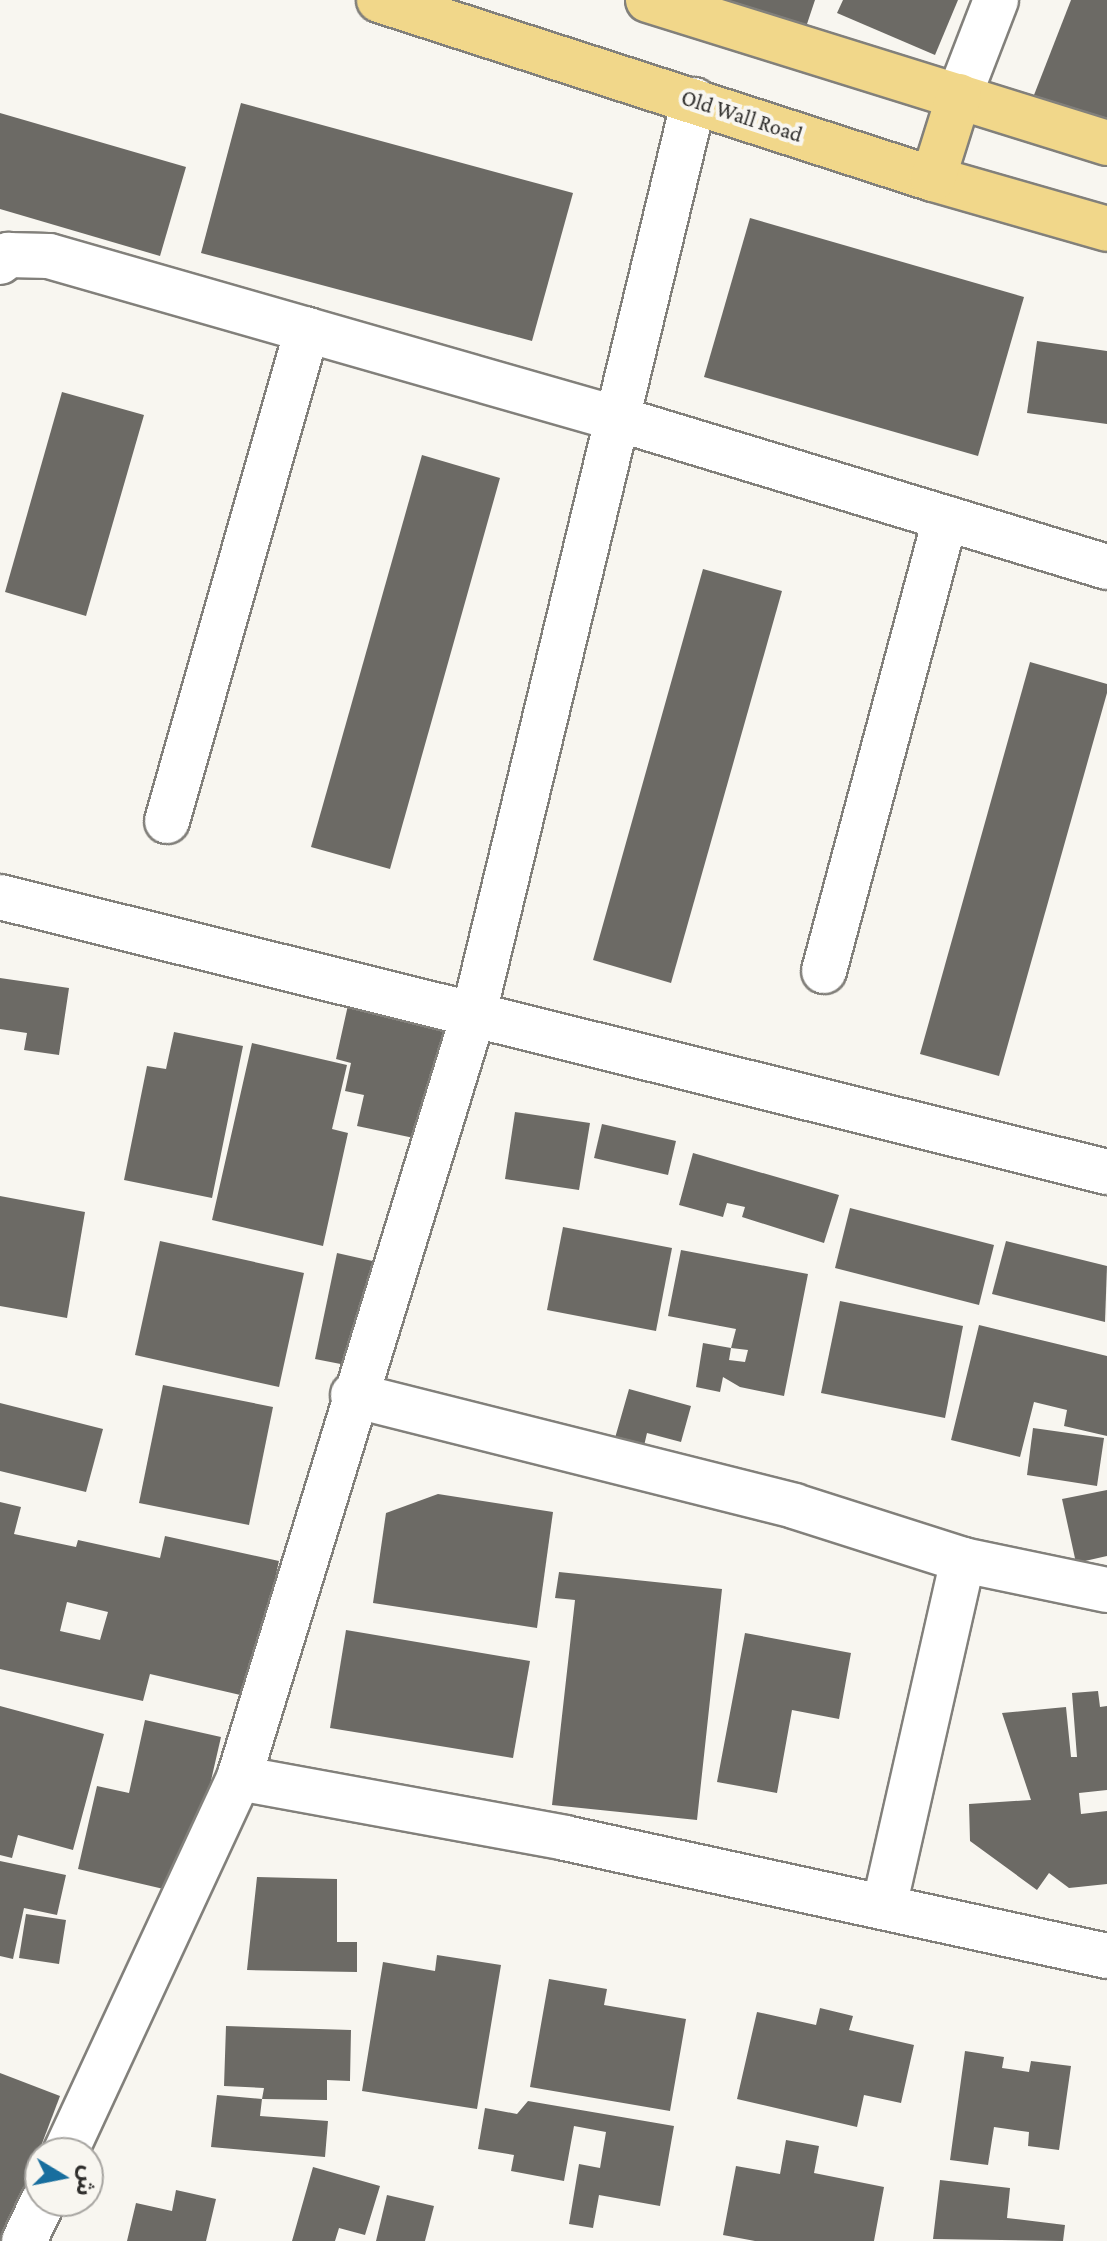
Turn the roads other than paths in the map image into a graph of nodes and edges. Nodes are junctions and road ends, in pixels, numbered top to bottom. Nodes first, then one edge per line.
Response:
1 (379, 0) edge
2 (648, 0) edge
3 (996, 0) edge
4 (959, 96) junction
5 (694, 100) junction
6 (1107, 143) edge
7 (933, 179) junction
8 (1107, 229) edge
9 (0, 262) edge
10 (307, 330) junction
11 (615, 418) junction
12 (945, 518) junction
13 (1107, 567) edge
14 (167, 821) dead end
15 (0, 897) edge
16 (824, 971) dead end
17 (474, 1013) junction
18 (1107, 1172) edge
19 (353, 1395) junction
20 (963, 1560) junction
21 (1107, 1590) edge
22 (239, 1778) junction
23 (884, 1907) junction
24 (1107, 1956) edge
25 (72, 2137) edge
26 (35, 2217) edge
27 (24, 2241) edge

1 - 5 main road, Old Wall Road
2 - 4 main road
3 - 4 street
4 - 6 main road
4 - 7 main road
5 - 7 main road, Old Wall Road
5 - 11 street
7 - 8 main road, Old Wall Road
9 - 10 street
10 - 11 street
10 - 14 street
11 - 12 street
11 - 17 street
12 - 13 street
12 - 16 street
15 - 17 street
17 - 18 street
17 - 19 street
19 - 20 street
19 - 22 street
20 - 21 street
20 - 23 street
22 - 23 street
22 - 25 street
23 - 24 street
26 - 27 street

